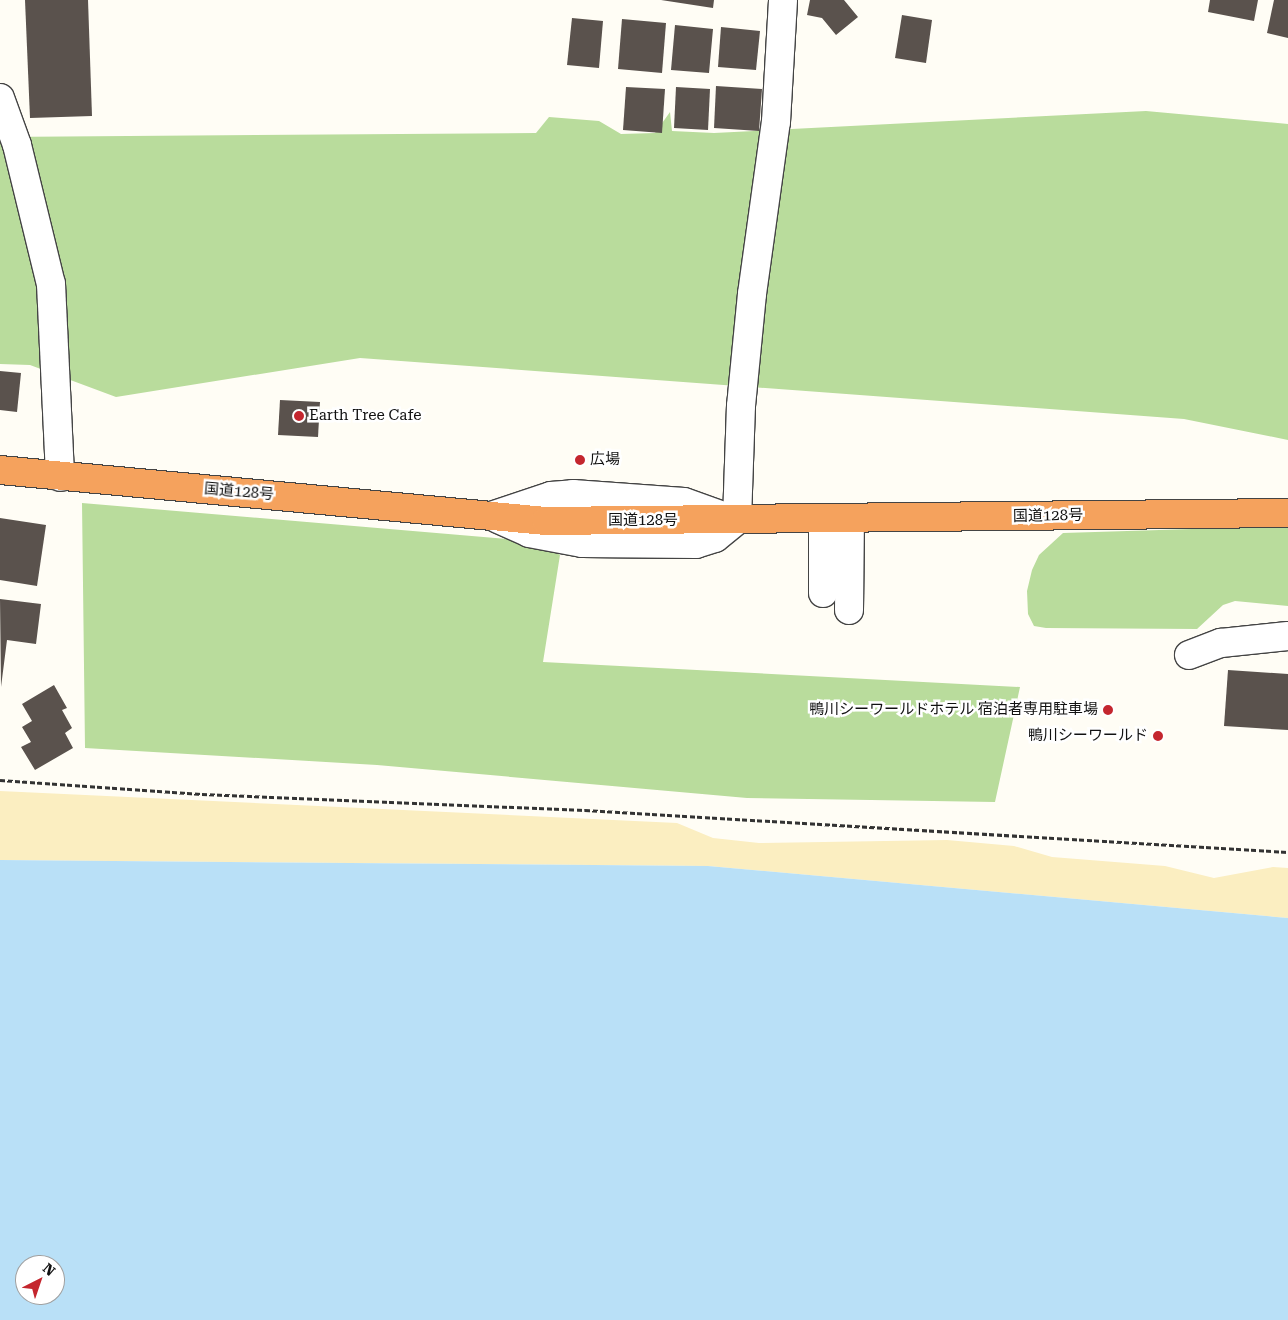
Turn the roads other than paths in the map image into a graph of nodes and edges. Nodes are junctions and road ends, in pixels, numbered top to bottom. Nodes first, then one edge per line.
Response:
1 (783, 0) edge
2 (0, 98) edge
3 (0, 470) edge
4 (60, 477) junction
5 (1288, 513) edge
6 (836, 519) junction
7 (737, 520) junction
8 (823, 593) dead end
9 (849, 610) dead end
10 (1288, 636) edge
11 (1189, 655) dead end

1 - 7 street
2 - 4 street
3 - 4 highway, 国道128号
4 - 7 highway, 国道128号
5 - 6 highway, 国道128号
6 - 7 highway, 国道128号
6 - 8 street
6 - 9 street
10 - 11 street

